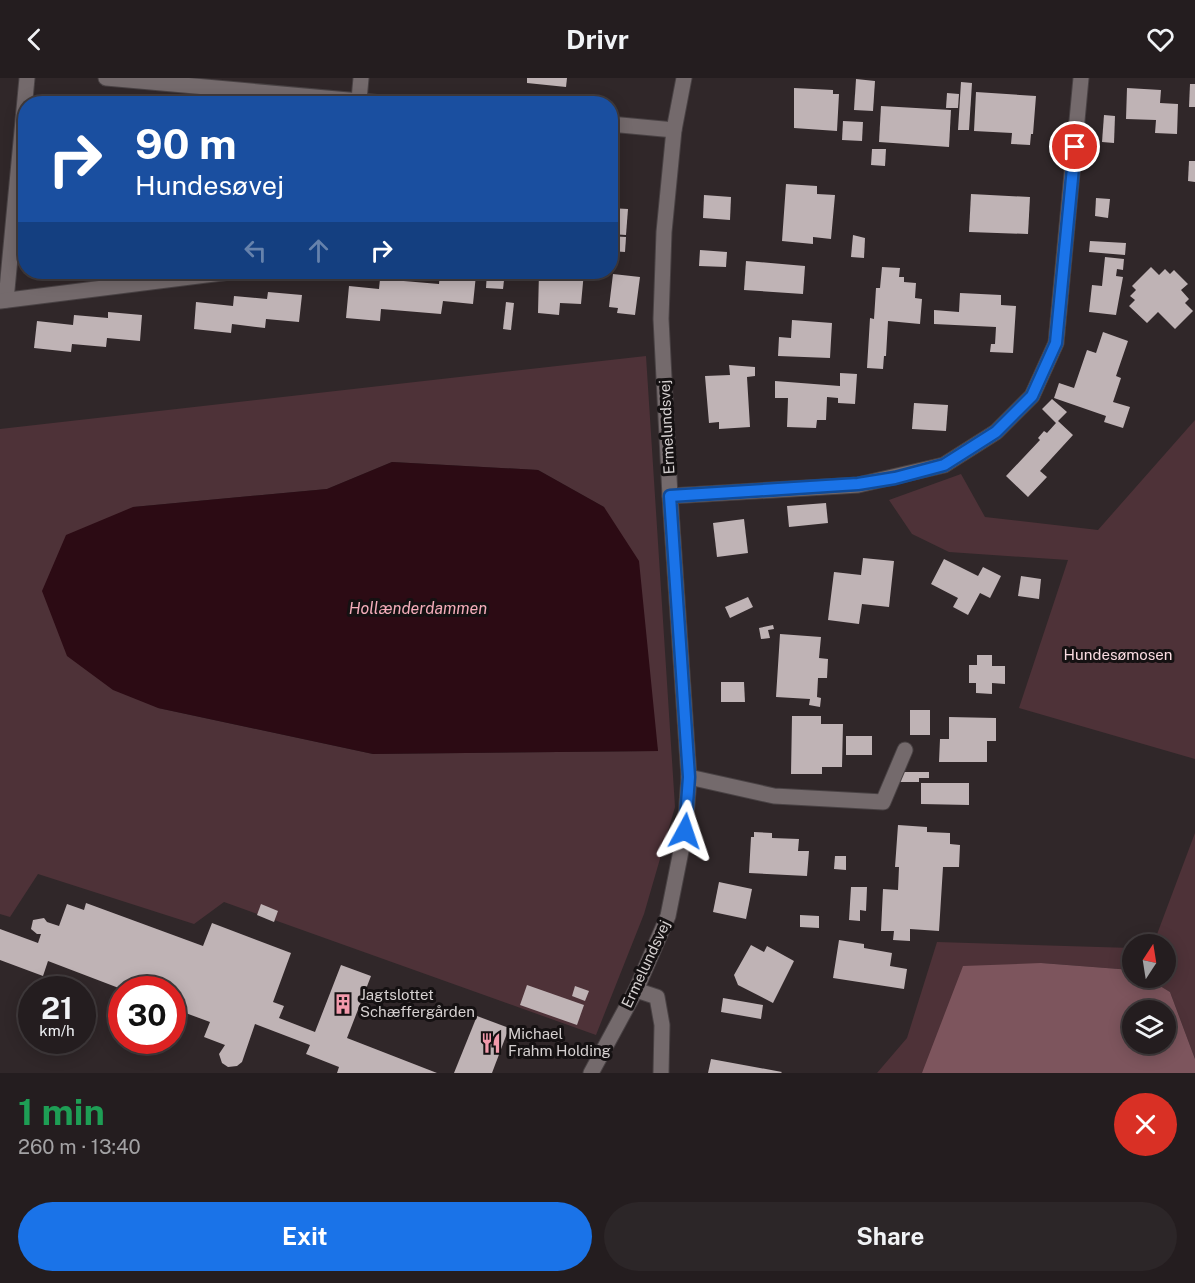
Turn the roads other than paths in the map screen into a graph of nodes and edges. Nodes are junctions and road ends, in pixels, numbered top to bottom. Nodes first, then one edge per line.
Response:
1 (27, 78) edge
2 (106, 78) edge
3 (361, 78) edge
4 (684, 78) edge
5 (1081, 78) edge
6 (25, 96) edge
7 (313, 96) edge
8 (359, 96) edge
9 (618, 125) edge
10 (674, 130) junction
11 (18, 162) edge
12 (175, 279) edge
13 (3, 301) edge
14 (670, 496) junction
15 (905, 750) dead end
16 (689, 777) junction
17 (636, 990) junction
18 (591, 1073) edge
19 (661, 1073) edge

1 - 6 street
2 - 7 street
3 - 8 street
4 - 10 street, Ermelundsvej
5 - 14 street
9 - 10 street
10 - 14 street, Ermelundsvej
11 - 13 street
12 - 13 street
14 - 16 street, Ermelundsvej
15 - 16 street
16 - 17 street, Ermelundsvej
17 - 18 street, Ermelundsvej
17 - 19 street

